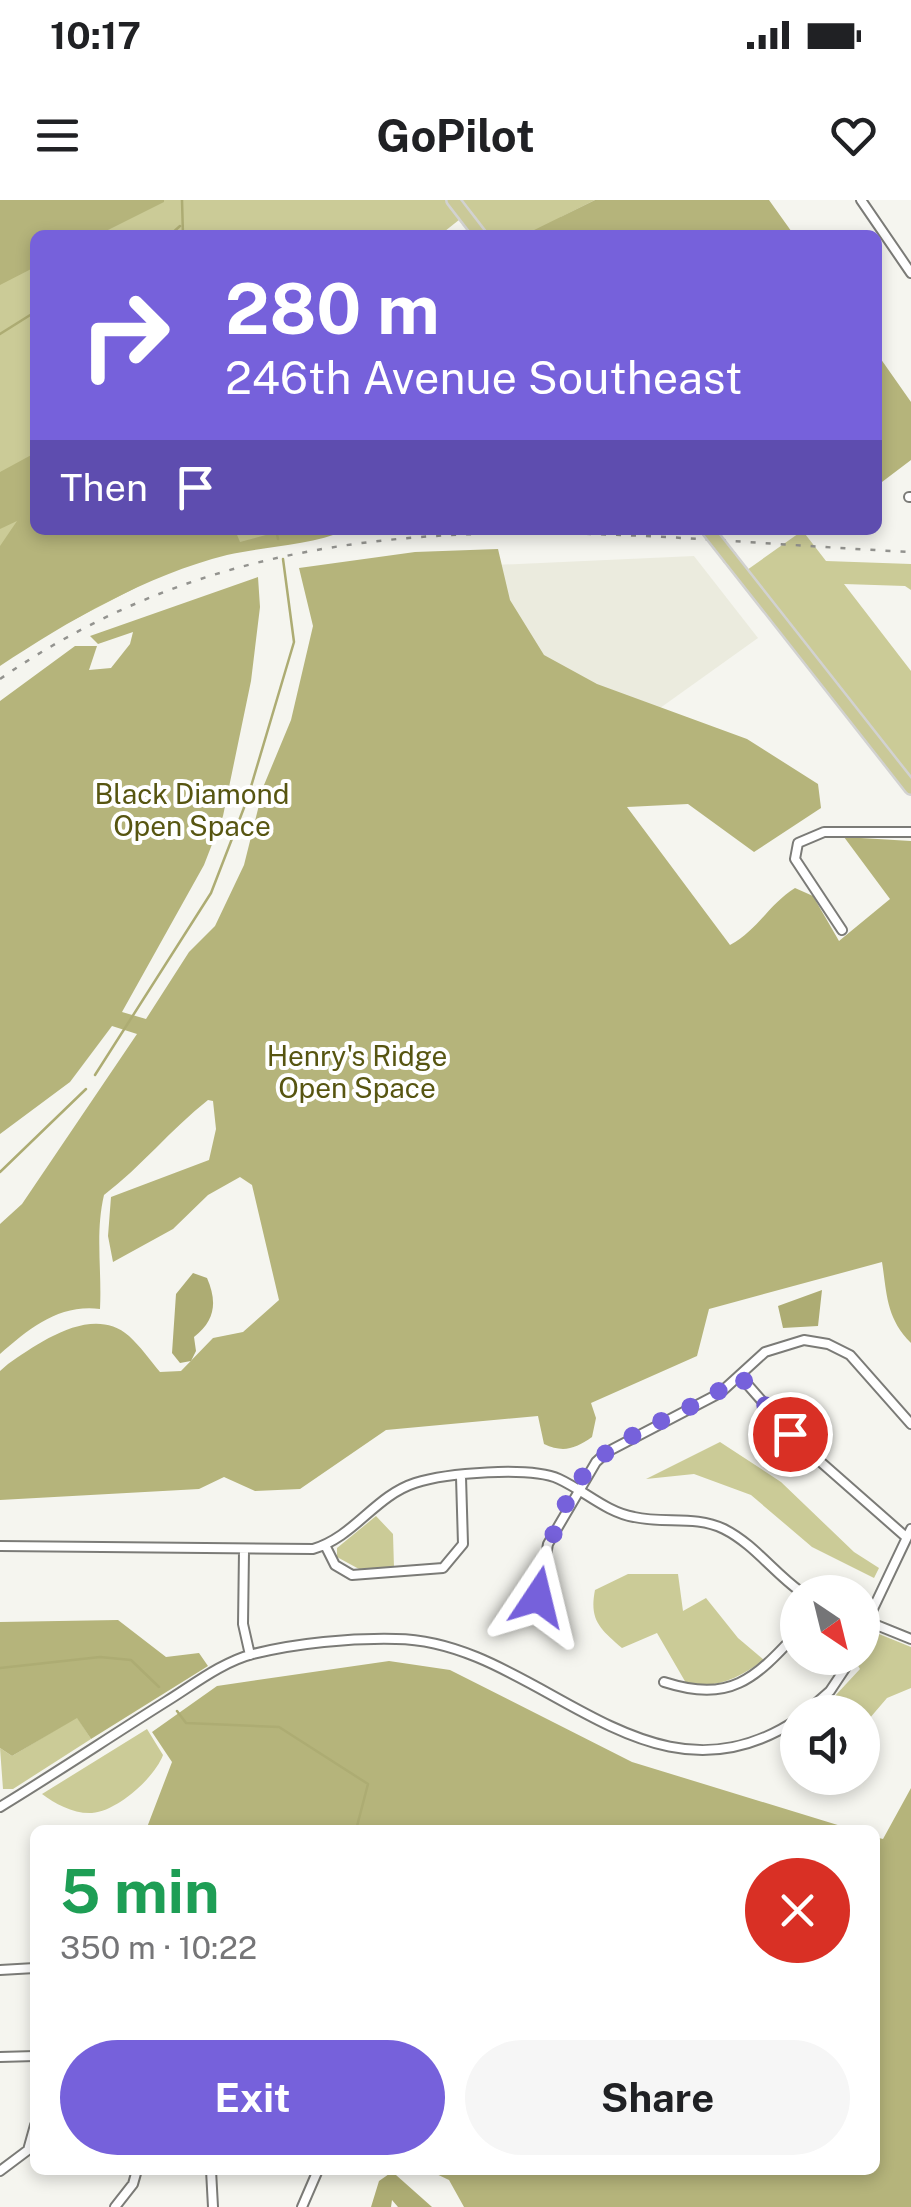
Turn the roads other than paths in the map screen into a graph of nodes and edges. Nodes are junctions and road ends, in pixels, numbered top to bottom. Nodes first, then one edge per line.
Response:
1 (453, 200) edge
2 (861, 200) edge
3 (476, 230) edge
4 (882, 230) edge
5 (882, 231) edge
6 (911, 273) edge
7 (712, 535) edge
8 (911, 788) edge
9 (911, 832) edge
10 (842, 930) dead end
11 (740, 1376) junction
12 (911, 1424) edge
13 (462, 1478) junction
14 (578, 1489) junction
15 (908, 1533) edge
16 (326, 1545) junction
17 (0, 1546) edge
18 (244, 1551) junction
19 (782, 1575) edge
20 (880, 1590) edge
21 (536, 1612) dead end
22 (880, 1627) edge
23 (911, 1639) edge
24 (780, 1651) edge
25 (250, 1654) junction
26 (841, 1675) edge
27 (664, 1682) dead end
28 (825, 1695) edge
29 (780, 1727) edge
30 (1, 1803) edge
31 (30, 1968) edge
32 (0, 1970) edge
33 (30, 2056) edge
34 (0, 2057) edge
35 (30, 2143) edge
36 (0, 2171) edge
37 (136, 2175) edge
38 (211, 2175) edge
39 (316, 2175) edge
40 (115, 2207) edge
41 (213, 2207) edge
42 (302, 2207) edge

1 - 3 main road
2 - 4 street
5 - 6 street
7 - 8 main road, bridge
9 - 10 street
11 - 12 street
11 - 14 street
11 - 15 street
13 - 14 street
13 - 16 street
13 - 16 street
14 - 19 street
14 - 21 street
15 - 20 street
16 - 18 street
17 - 18 street
18 - 25 street
22 - 23 street
24 - 27 street
25 - 29 street
25 - 30 street
26 - 28 street
31 - 32 street
33 - 34 street
35 - 36 street
37 - 40 street
38 - 41 street
39 - 42 street

